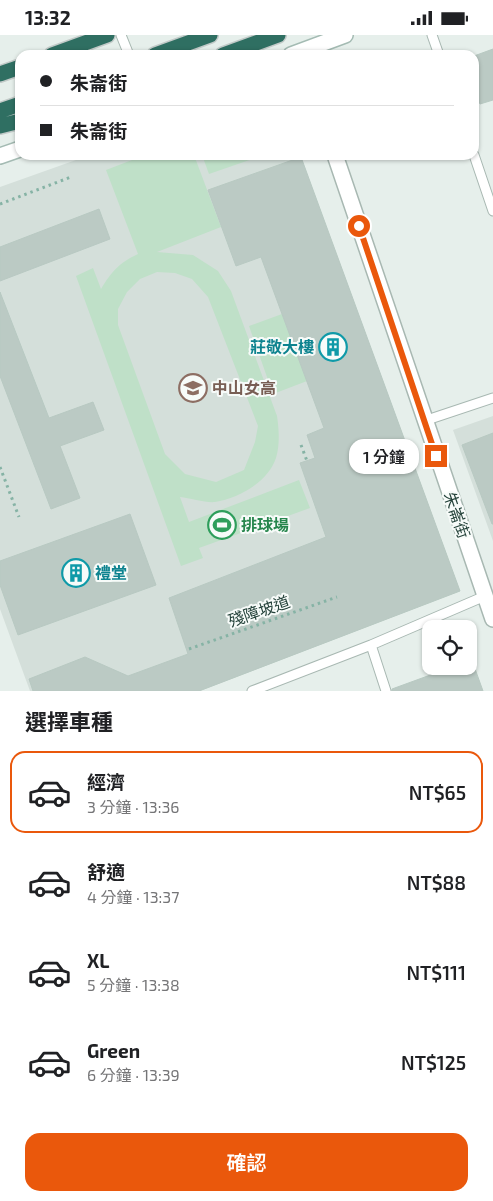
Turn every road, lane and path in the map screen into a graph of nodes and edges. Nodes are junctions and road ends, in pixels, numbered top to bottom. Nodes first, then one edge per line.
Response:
1 (107, 35) edge
2 (121, 35) edge
3 (210, 35) edge
4 (278, 35) edge
5 (345, 35) edge
6 (432, 35) edge
7 (66, 50) edge
8 (127, 50) edge
9 (169, 50) edge
10 (238, 50) edge
11 (307, 50) edge
12 (437, 50) edge
13 (15, 69) edge
14 (0, 74) edge
15 (15, 106) edge
16 (0, 111) edge
17 (15, 122) edge
18 (0, 126) edge
19 (15, 151) edge
20 (0, 156) edge
21 (337, 160) edge
22 (476, 160) edge
23 (71, 177) dead end
24 (0, 204) edge
25 (493, 211) edge
26 (493, 398) edge
27 (424, 421) junction
28 (301, 445) dead end
29 (307, 461) dead end
30 (0, 467) edge
31 (19, 517) dead end
32 (485, 596) junction
33 (337, 597) dead end
34 (493, 619) edge
35 (371, 645) junction
36 (190, 649) dead end
37 (262, 689) edge
38 (252, 691) edge
39 (386, 691) edge

1 - 7 highway
2 - 8 lane
3 - 9 highway
4 - 10 highway
5 - 11 street
6 - 12 lane
13 - 14 highway
15 - 16 highway
17 - 18 highway
19 - 20 street
21 - 27 street, 朱崙街
22 - 25 lane
23 - 24 path
26 - 27 lane
27 - 32 street, 朱崙街
28 - 29 path
30 - 31 path
32 - 34 street, 朱崙街
32 - 35 lane
33 - 36 path, 殘障坡道
35 - 37 lane
35 - 39 lane
37 - 38 lane

